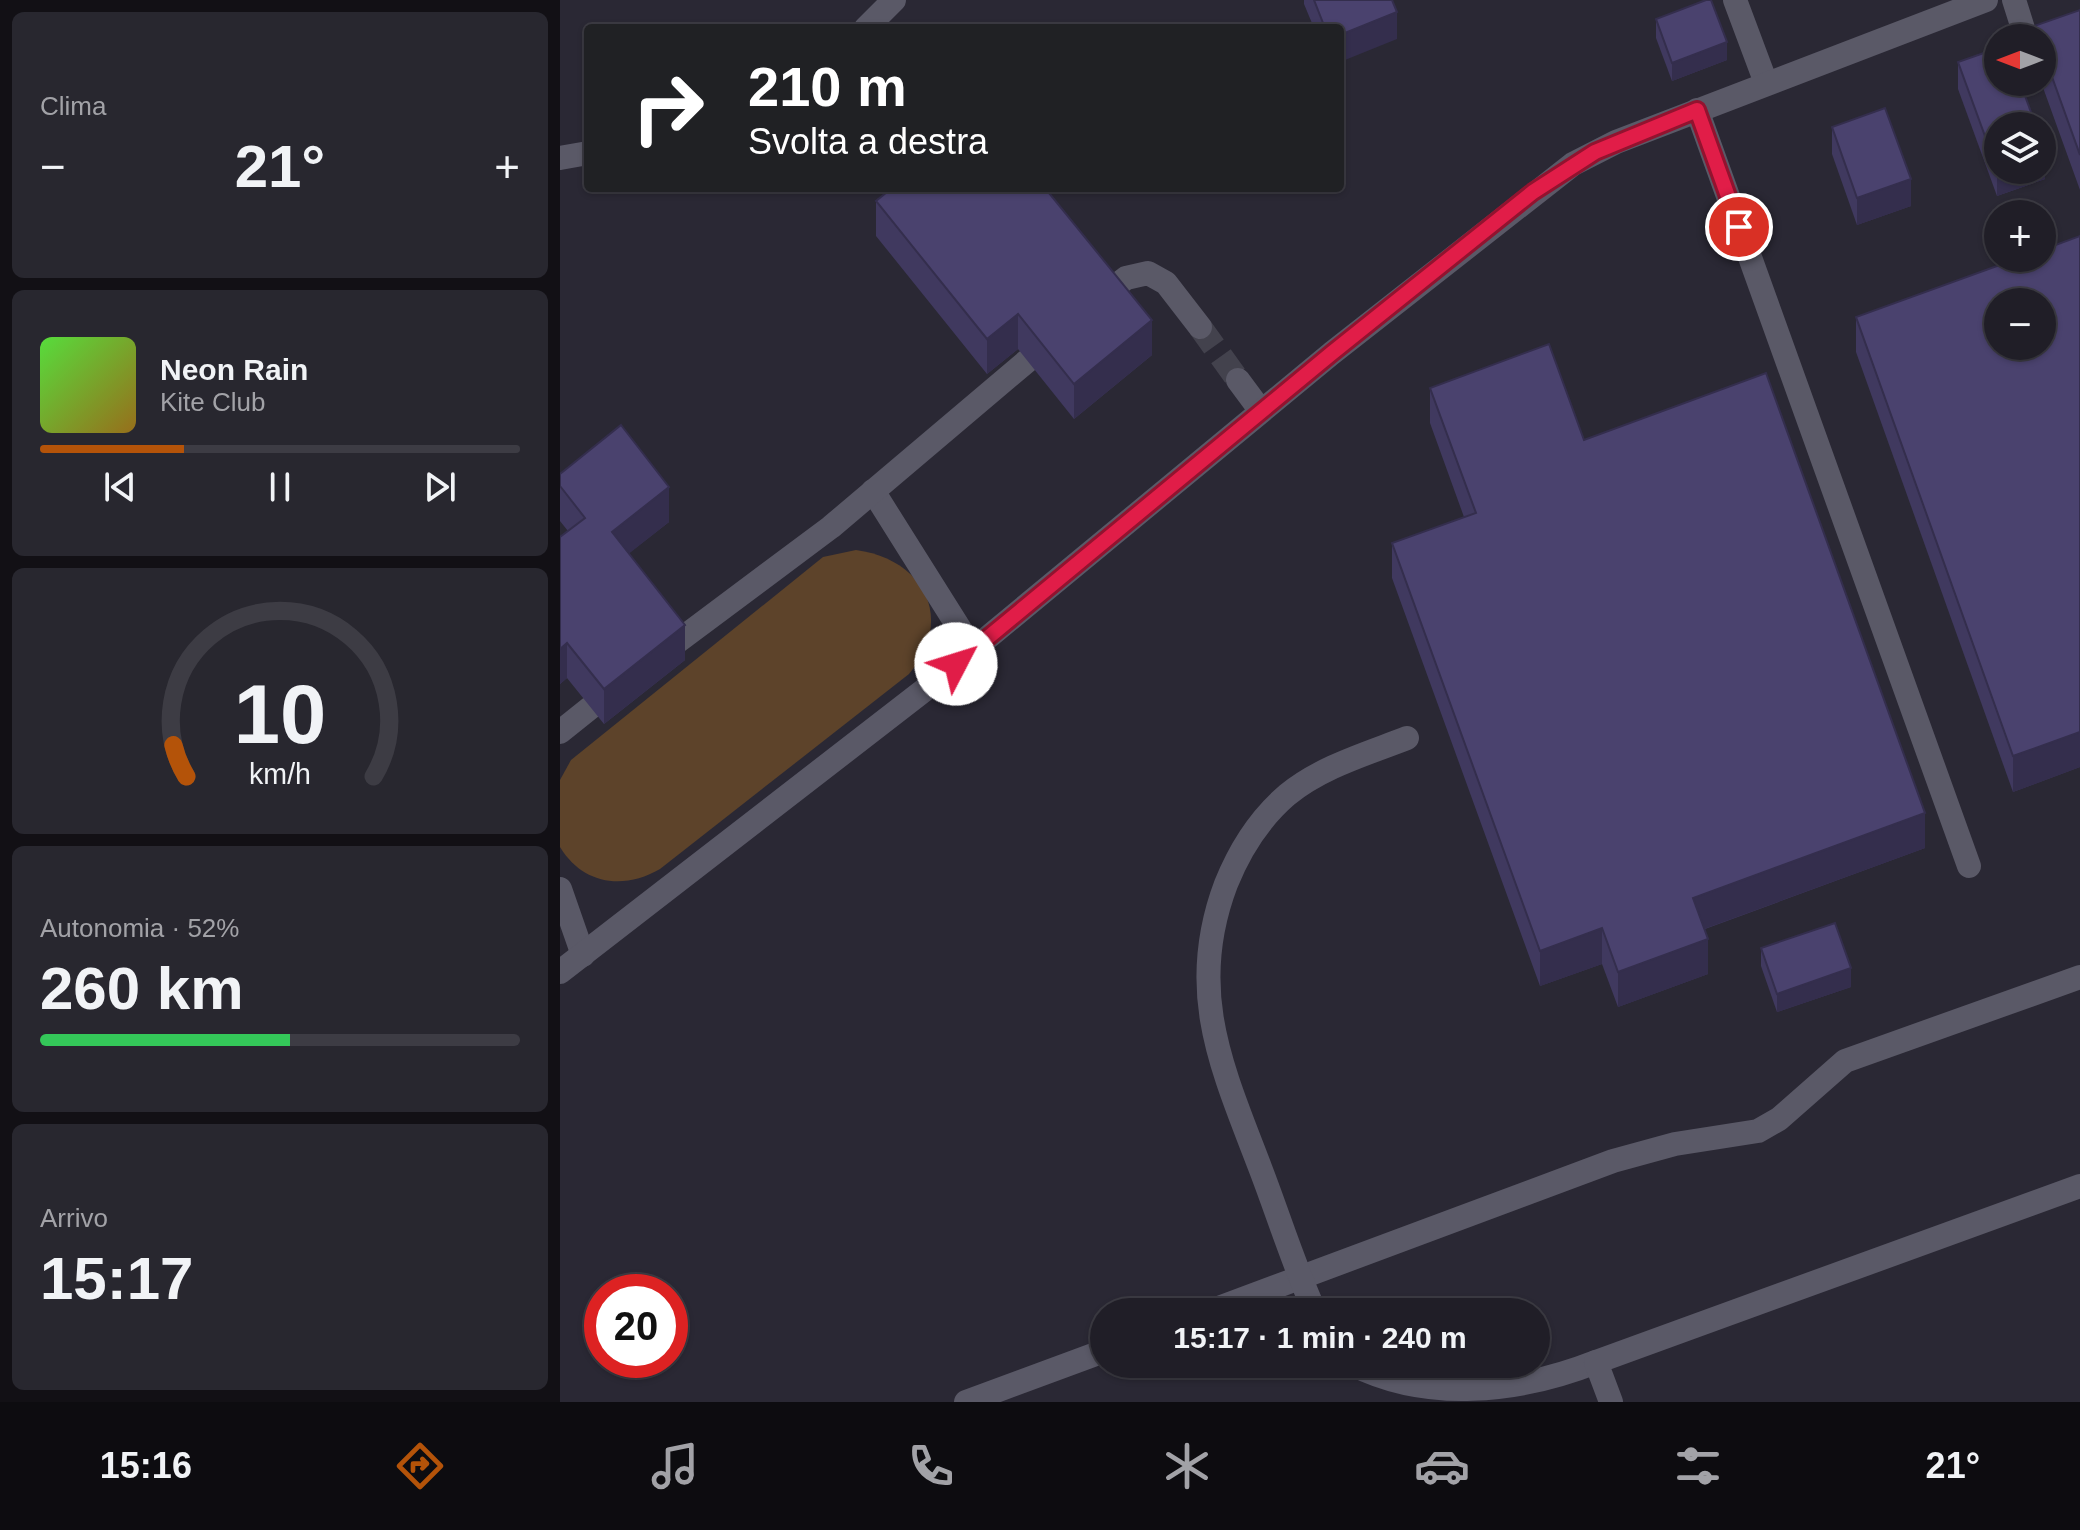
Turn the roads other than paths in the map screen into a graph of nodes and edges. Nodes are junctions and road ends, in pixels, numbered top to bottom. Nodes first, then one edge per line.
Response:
1 (894, 0) edge
2 (1735, 0) edge
3 (1986, 0) edge
4 (2014, 0) edge
5 (870, 24) edge
6 (2022, 24) edge
7 (1766, 83) junction
8 (1697, 110) junction
9 (584, 154) edge
10 (560, 158) edge
11 (1104, 295) edge
12 (1200, 327) tunnel mouth
13 (1027, 361) dead end
14 (1238, 380) tunnel mouth
15 (1261, 411) junction
16 (873, 491) junction
17 (673, 645) edge
18 (973, 650) junction
19 (590, 708) dead end
20 (560, 732) edge
21 (1407, 738) dead end
22 (1969, 866) dead end
23 (560, 889) edge
24 (583, 955) junction
25 (560, 972) edge
26 (2080, 977) edge
27 (2080, 1186) edge
28 (1301, 1277) junction
29 (1245, 1298) edge
30 (1309, 1298) edge
31 (1090, 1356) edge
32 (1596, 1362) junction
33 (1378, 1378) edge
34 (966, 1402) edge
35 (1611, 1402) edge

1 - 5 lane
2 - 7 lane
3 - 7 lane
4 - 6 lane
7 - 8 lane
8 - 15 lane
8 - 22 lane
9 - 10 lane
11 - 12 lane
13 - 16 lane
14 - 15 lane
15 - 18 lane
16 - 17 lane
16 - 18 lane
18 - 24 lane
19 - 20 lane
21 - 28 lane
23 - 24 lane
24 - 25 lane
26 - 28 lane
27 - 32 lane
28 - 29 lane
28 - 30 lane
31 - 34 lane
32 - 33 lane
32 - 35 lane

